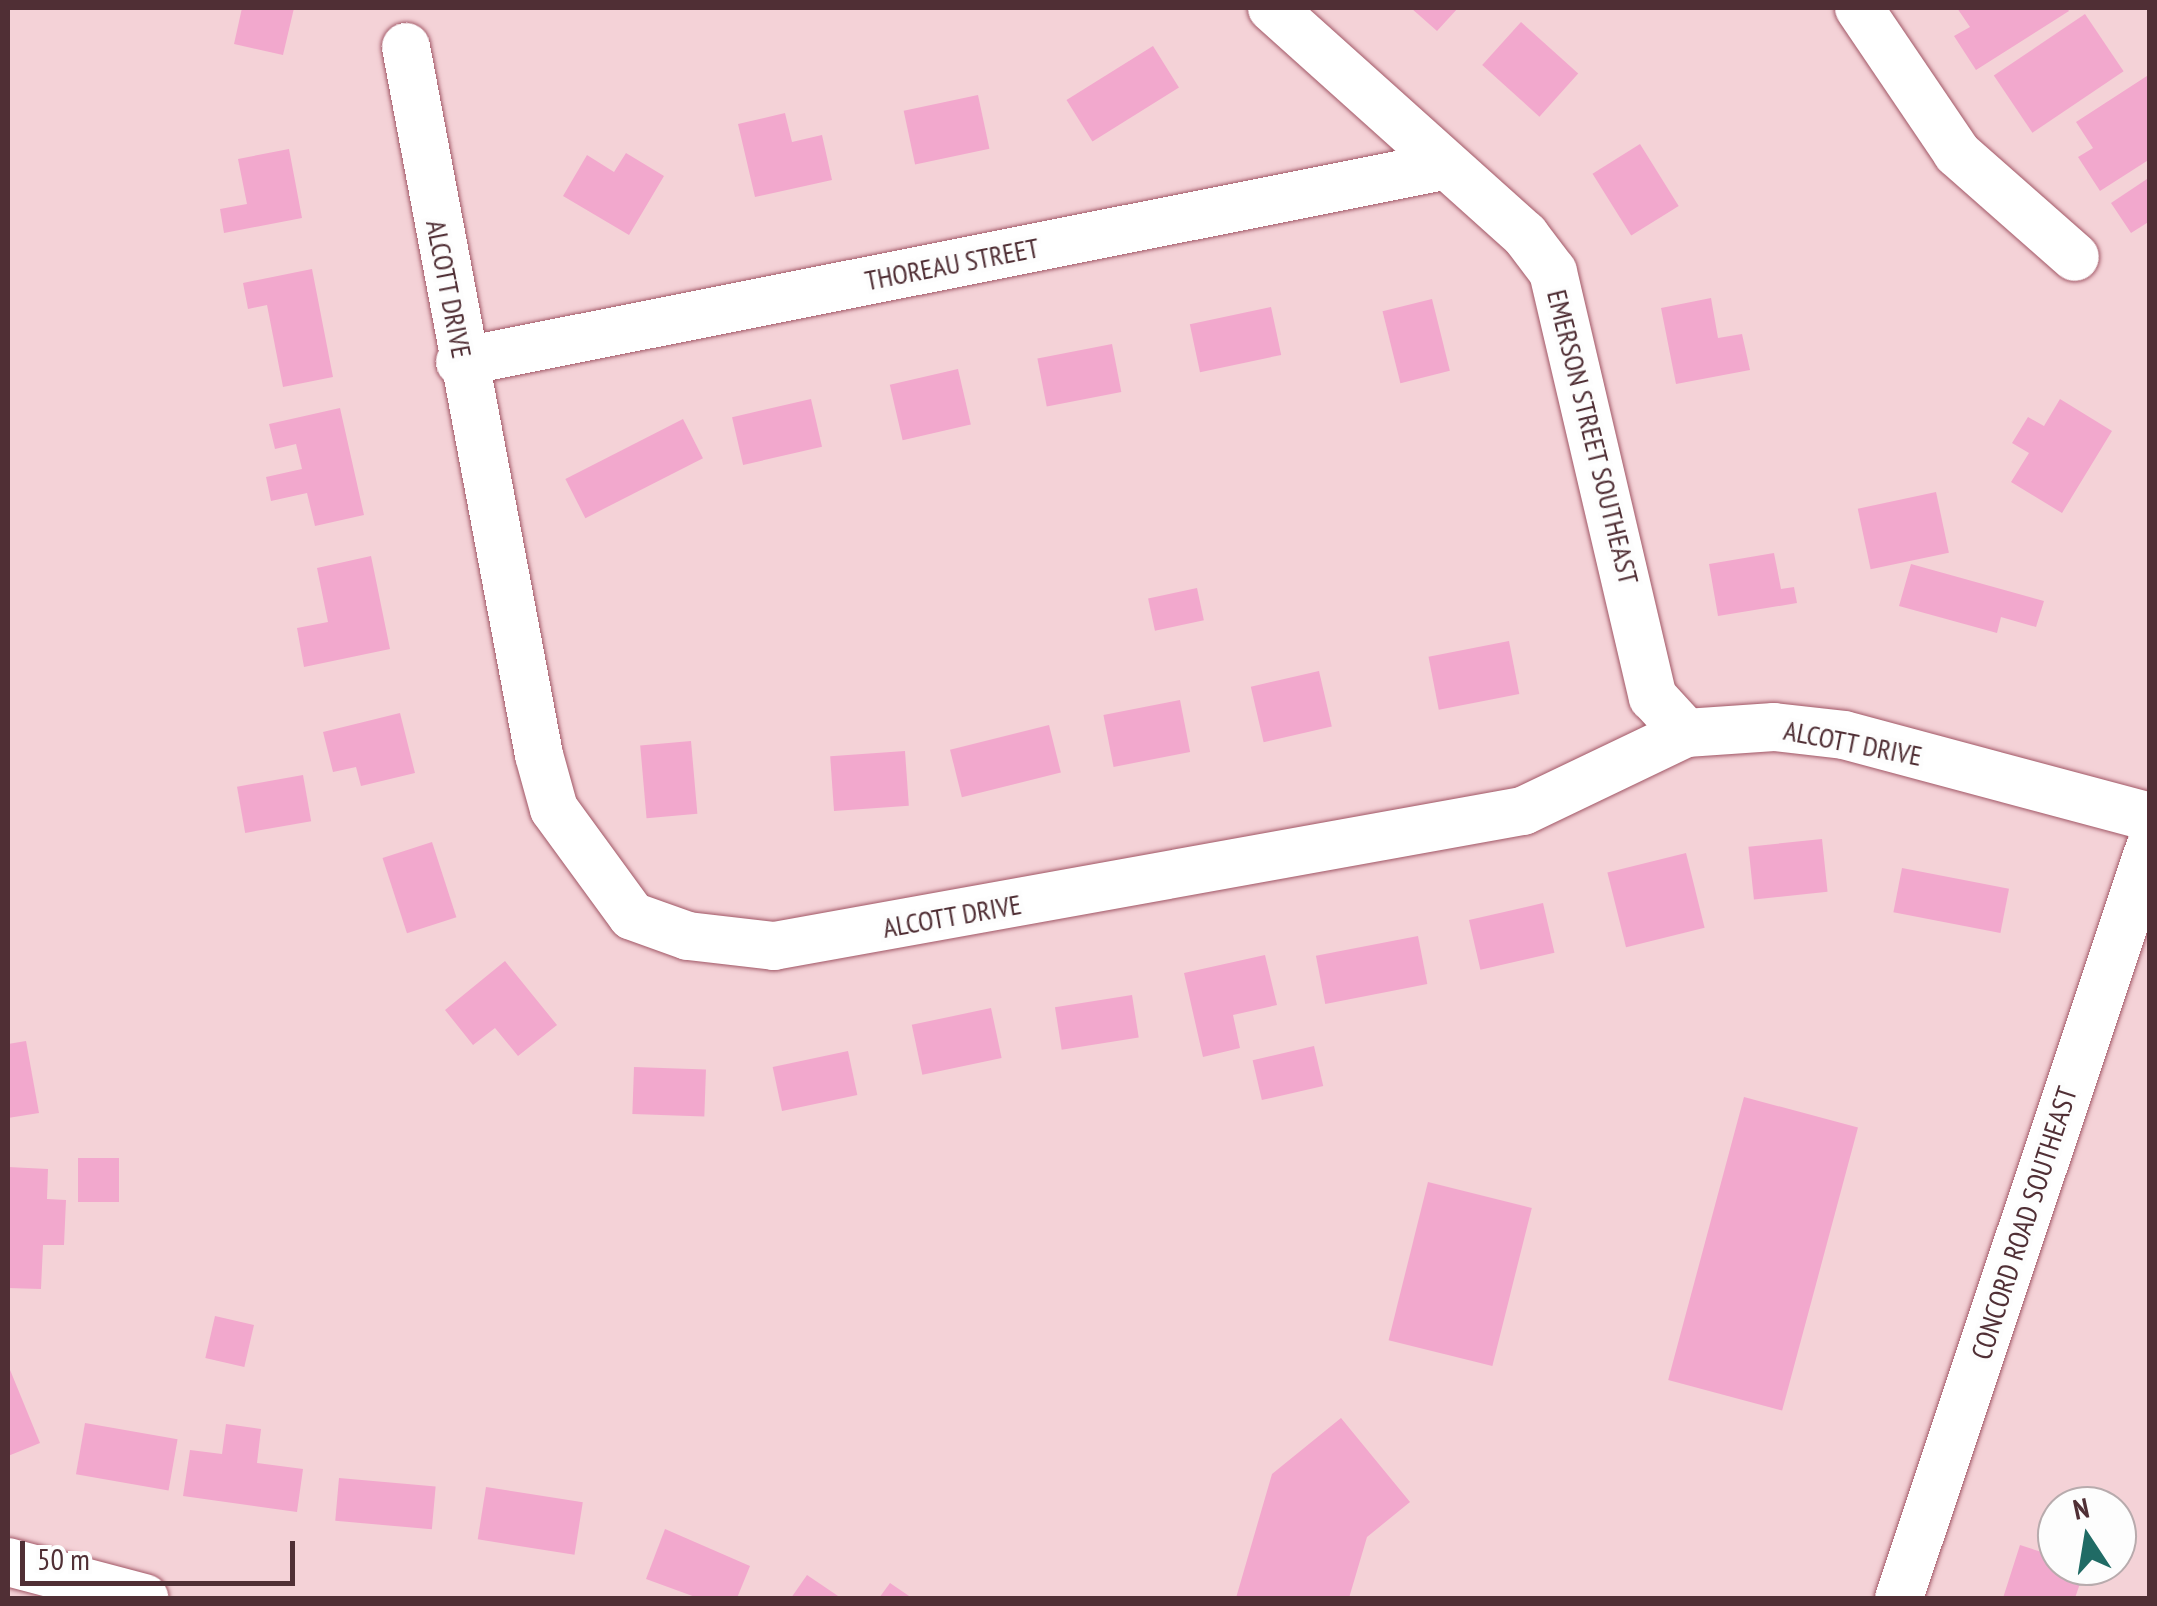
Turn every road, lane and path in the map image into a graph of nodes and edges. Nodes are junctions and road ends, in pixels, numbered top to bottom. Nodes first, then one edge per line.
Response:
1 (1272, 8) edge
2 (1858, 8) edge
3 (406, 47) dead end
4 (1444, 166) junction
5 (2075, 257) dead end
6 (460, 362) junction
7 (1686, 733) junction
8 (2150, 817) edge
9 (2150, 846) edge
10 (8, 1562) edge
11 (144, 1598) edge
12 (1900, 1598) edge

1 - 4 street, EMERSON STREET SOUTHEAST
2 - 5 street
3 - 6 street, ALCOTT DRIVE
4 - 6 street, THOREAU STREET
4 - 7 street, EMERSON STREET SOUTHEAST
6 - 7 street, ALCOTT DRIVE
7 - 8 street, ALCOTT DRIVE
9 - 12 street, CONCORD ROAD SOUTHEAST
10 - 11 street

